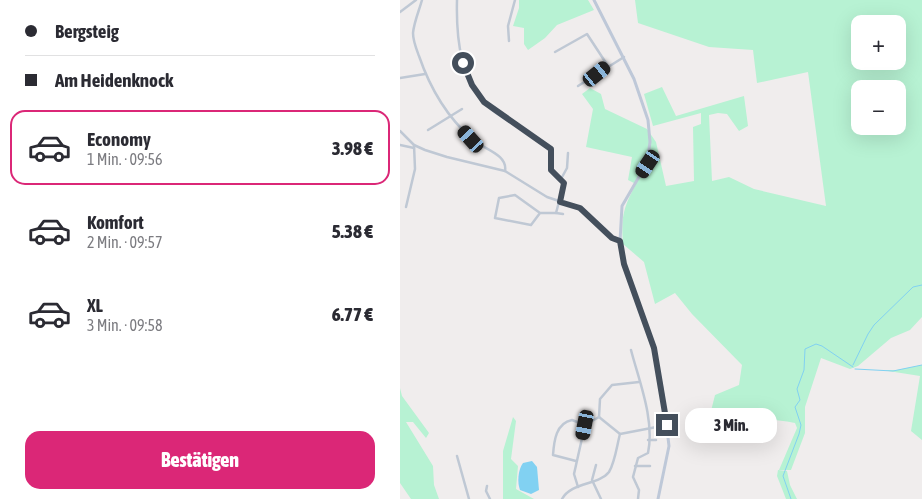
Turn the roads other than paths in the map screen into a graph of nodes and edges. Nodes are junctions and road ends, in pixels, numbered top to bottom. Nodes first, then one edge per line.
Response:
1 (416, 0) edge
2 (422, 0) edge
3 (457, 0) edge
4 (515, 0) edge
5 (594, 0) edge
6 (400, 12) edge
7 (508, 26) junction
8 (505, 32) dead end
9 (509, 41) dead end
10 (555, 52) dead end
11 (624, 58) junction
12 (608, 66) junction
13 (425, 74) junction
14 (400, 78) edge
15 (578, 86) dead end
16 (462, 109) dead end
17 (450, 116) junction
18 (428, 130) dead end
19 (400, 131) edge
20 (400, 145) edge
21 (414, 146) junction
22 (568, 153) dead end
23 (505, 171) junction
24 (561, 179) junction
25 (560, 202) junction
26 (406, 207) dead end
27 (540, 213) junction
28 (556, 213) junction
29 (563, 214) dead end
30 (620, 241) junction
31 (631, 350) dead end
32 (639, 382) junction
33 (599, 417) junction
34 (585, 425) junction
35 (667, 425) junction
36 (648, 427) junction
37 (620, 434) junction
38 (648, 440) junction
39 (656, 440) dead end
40 (458, 456) dead end
41 (576, 461) junction
42 (596, 465) dead end
43 (635, 466) junction
44 (650, 466) dead end
45 (592, 480) junction
46 (487, 486) dead end
47 (578, 487) junction
48 (469, 499) edge
49 (490, 499) edge
50 (562, 499) edge
51 (601, 499) edge
52 (638, 499) edge
53 (658, 499) edge

1 - 6 street
2 - 13 street
3 - 24 street
4 - 7 street
5 - 11 street
7 - 8 street
7 - 9 street
10 - 12 street
11 - 12 street
11 - 30 street
12 - 15 street
13 - 14 street
13 - 17 street
16 - 17 street
17 - 18 street
17 - 23 street
19 - 21 street
20 - 21 street
21 - 23 street
21 - 26 street
22 - 24 street
23 - 25 street
24 - 25 street
25 - 28 street
25 - 30 street
27 - 27 street
27 - 28 street
28 - 29 street
30 - 35 street
31 - 32 street
32 - 33 street
32 - 36 street
33 - 34 street
33 - 37 street
34 - 41 street
34 - 41 street
35 - 36 street
35 - 53 street
36 - 37 street
36 - 38 street
37 - 45 street
38 - 39 street
38 - 43 street
40 - 48 street
41 - 47 street
42 - 45 street
43 - 44 street
43 - 52 street
45 - 47 street
45 - 51 street
46 - 49 street
47 - 50 street

